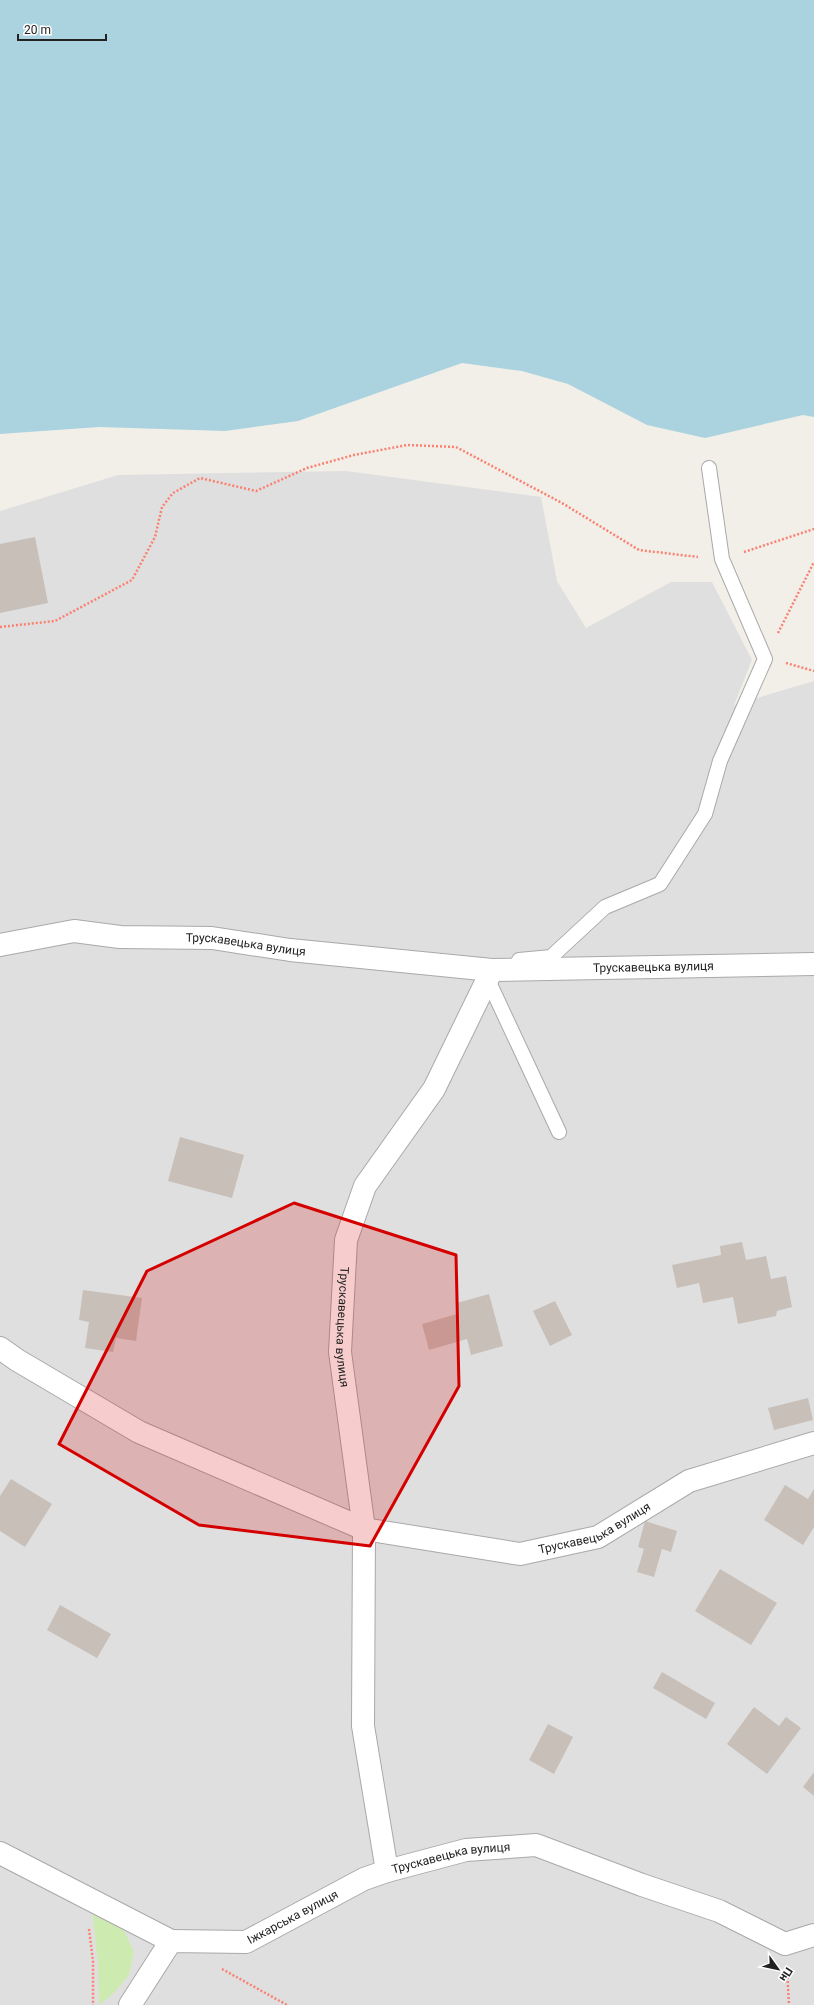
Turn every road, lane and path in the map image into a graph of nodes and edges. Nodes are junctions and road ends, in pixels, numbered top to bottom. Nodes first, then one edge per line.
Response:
1 (709, 468) dead end
2 (814, 529) edge
3 (722, 559) junction
4 (814, 562) edge
5 (0, 627) edge
6 (765, 659) junction
7 (814, 670) edge
8 (0, 945) edge
9 (814, 964) edge
10 (490, 975) junction
11 (559, 1132) dead end
12 (0, 1348) edge
13 (814, 1443) edge
14 (364, 1529) junction
15 (0, 1853) edge
16 (387, 1871) junction
17 (84, 1896) junction
18 (814, 1935) edge
19 (171, 1941) junction
20 (785, 1944) junction
21 (219, 1967) dead end
22 (93, 2005) edge
23 (130, 2005) edge
24 (287, 2005) edge
25 (789, 2005) edge

1 - 3 lane
2 - 3 path
3 - 5 path
3 - 6 lane
4 - 6 path
6 - 7 path
6 - 10 lane
8 - 10 street, Трускавецька вулиця
9 - 10 street, Трускавецька вулиця
10 - 11 lane
10 - 14 street, Трускавецька вулиця
12 - 14 street, Трускавецька вулиця
13 - 14 street, Трускавецька вулиця
14 - 16 street, Трускавецька вулиця
15 - 17 street, Іжкарська вулиця
16 - 19 street, Іжкарська вулиця
16 - 20 street, Трускавецька вулиця
17 - 19 street, Іжкарська вулиця
17 - 22 path
18 - 20 street
19 - 23 street
20 - 25 path
21 - 24 path

